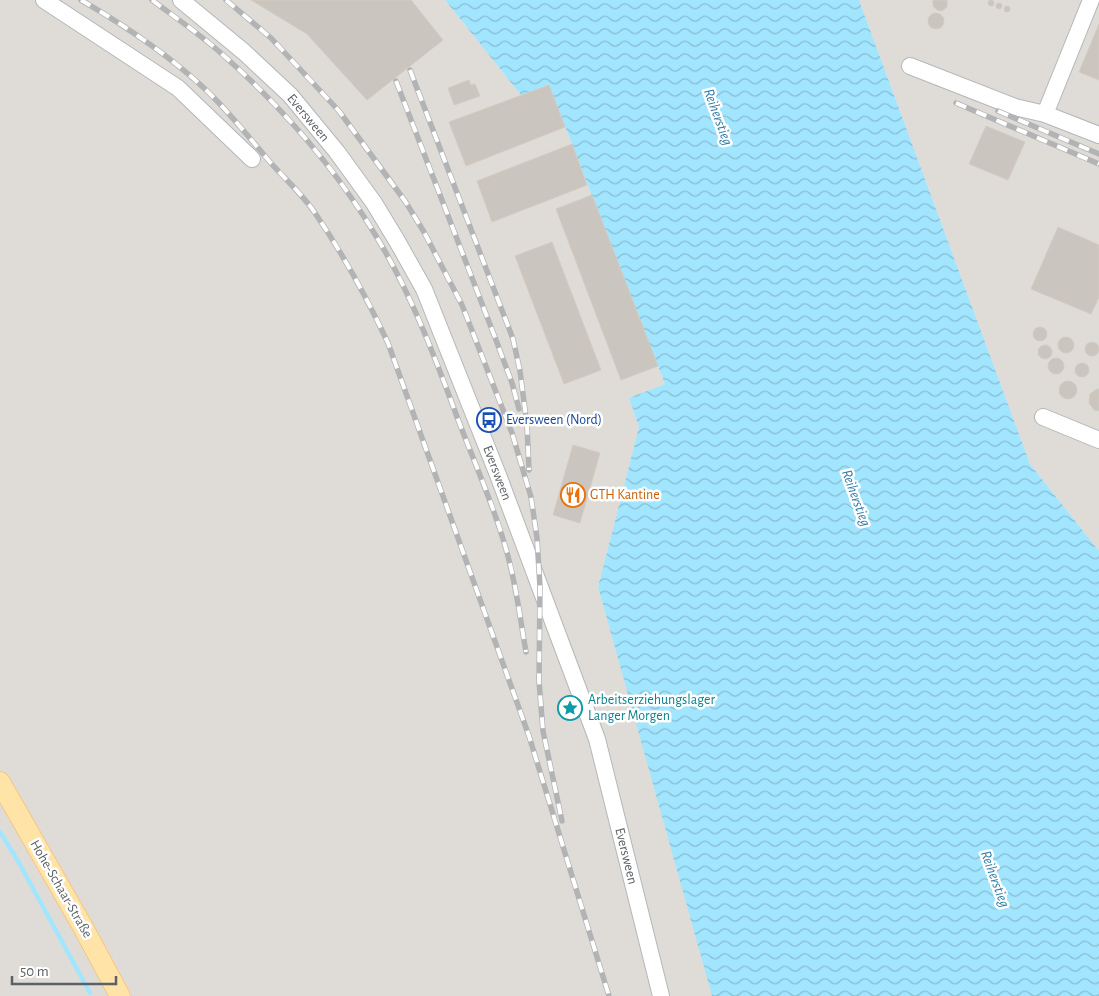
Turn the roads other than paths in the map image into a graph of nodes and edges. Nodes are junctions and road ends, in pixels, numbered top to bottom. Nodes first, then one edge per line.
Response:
1 (44, 0) edge
2 (181, 0) edge
3 (1091, 0) edge
4 (910, 66) dead end
5 (1045, 114) junction
6 (1099, 136) edge
7 (252, 159) dead end
8 (1043, 417) dead end
9 (1099, 440) edge
10 (0, 782) edge
11 (120, 996) edge
12 (661, 996) edge

1 - 7 street
2 - 12 street, Eversween
3 - 5 street
4 - 5 street
5 - 6 street
8 - 9 street
10 - 11 main road, Hohe-Schaar-Straße

